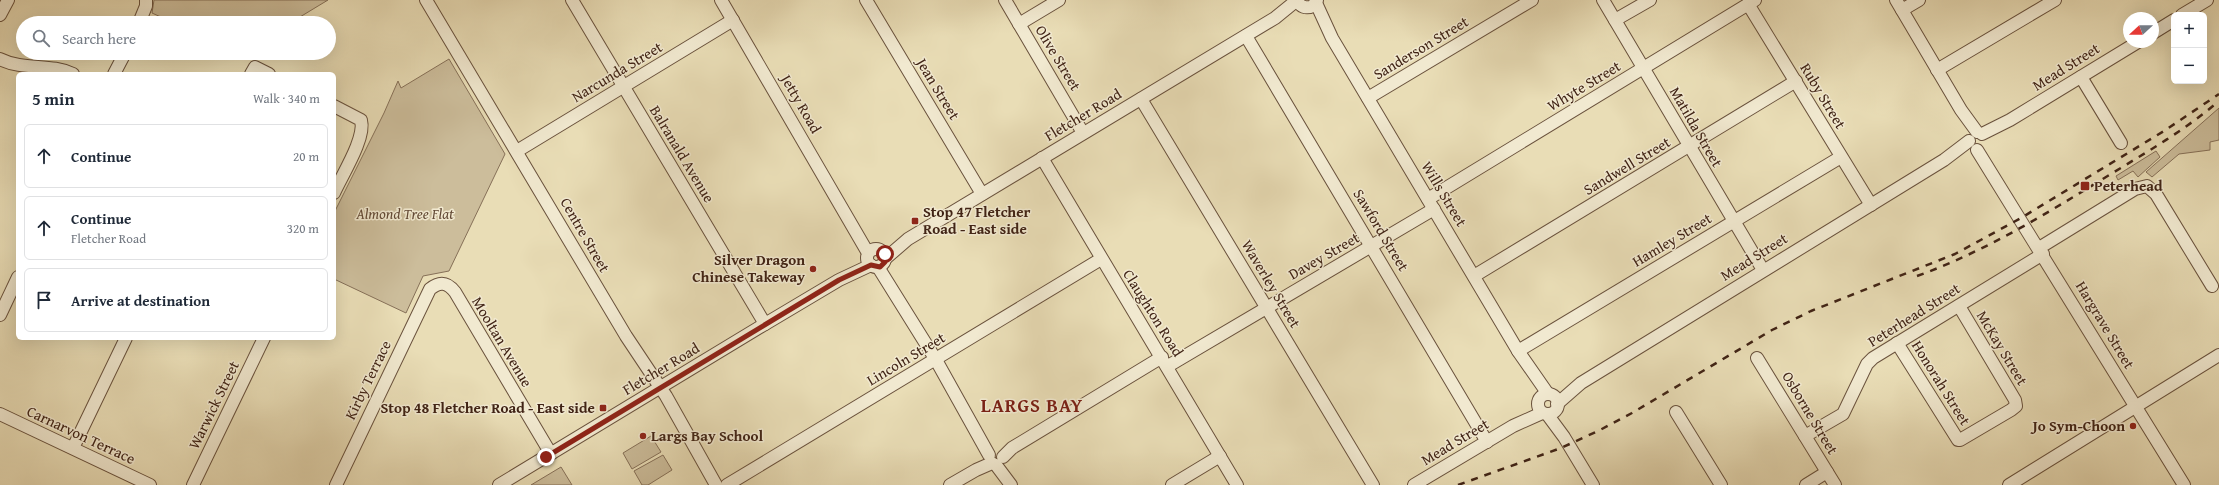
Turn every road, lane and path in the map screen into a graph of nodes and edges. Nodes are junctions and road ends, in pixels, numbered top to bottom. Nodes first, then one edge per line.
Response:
1 (8, 0) edge
2 (146, 0) edge
3 (426, 0) edge
4 (572, 0) edge
5 (721, 0) edge
6 (866, 0) edge
7 (1005, 0) edge
8 (1059, 0) edge
9 (1532, 0) edge
10 (1603, 0) edge
11 (1650, 0) edge
12 (1919, 0) edge
13 (2055, 0) edge
14 (2207, 0) edge
15 (1752, 2) edge
16 (1306, 3) edge
17 (1899, 5) edge
18 (2186, 8) edge
19 (0, 15) edge
20 (142, 16) edge
21 (733, 20) junction
22 (1615, 20) junction
23 (2171, 22) edge
24 (1019, 24) junction
25 (2159, 29) edge
26 (1246, 36) junction
27 (2128, 48) edge
28 (0, 59) edge
29 (121, 60) edge
30 (1644, 69) junction
31 (1937, 70) junction
32 (69, 72) edge
33 (115, 72) edge
34 (2081, 76) junction
35 (1796, 81) junction
36 (624, 87) junction
37 (1368, 98) junction
38 (1141, 99) junction
39 (336, 107) edge
40 (1083, 133) junction
41 (1977, 141) junction
42 (2121, 143) dead end
43 (1689, 147) junction
44 (517, 151) junction
45 (1842, 157) junction
46 (1042, 158) junction
47 (336, 189) edge
48 (982, 194) junction
49 (1431, 204) junction
50 (1871, 205) junction
51 (1734, 222) junction
52 (1372, 246) junction
53 (2041, 251) junction
54 (876, 258) junction
55 (1101, 259) junction
56 (1763, 270) junction
57 (1474, 276) junction
58 (16, 281) edge
59 (2212, 286) dead end
60 (430, 289) joint
61 (1959, 306) junction
62 (1267, 308) junction
63 (0, 315) edge
64 (765, 324) junction
65 (125, 340) edge
66 (263, 340) edge
67 (1897, 343) junction
68 (1518, 351) junction
69 (2219, 355) edge
70 (1757, 358) dead end
71 (936, 360) junction
72 (1165, 362) junction
73 (659, 389) junction
74 (1548, 404) junction
75 (2135, 405) junction
76 (1676, 412) dead end
77 (0, 414) edge
78 (1805, 436) junction
79 (1958, 440) joint
80 (1487, 442) junction
81 (73, 448) junction
82 (551, 454) junction
83 (1220, 456) junction
84 (996, 457) junction
85 (1827, 472) junction
86 (1008, 480) edge
87 (2028, 480) edge
88 (150, 485) edge
89 (193, 485) edge
90 (336, 485) edge
91 (499, 485) edge
92 (716, 485) edge
93 (727, 485) edge
94 (950, 485) edge
95 (1172, 485) edge
96 (1237, 485) edge
97 (1373, 485) edge
98 (1414, 485) edge
99 (1593, 485) edge
100 (1721, 485) edge
101 (1806, 485) edge
102 (1835, 485) edge
103 (2009, 485) edge
104 (2184, 485) edge

1 - 19 street
2 - 20 street
3 - 44 street, Centre Street
4 - 36 street, Balranald Avenue
5 - 21 street, Jetty Road
6 - 48 street, Jean Street
7 - 24 street, Olive Street
8 - 24 street
9 - 37 street, Sanderson Street
10 - 22 street, Matilda Street
11 - 22 street
12 - 17 street
13 - 31 street
14 - 18 street
15 - 30 street, Whyte Street
15 - 35 street, Ruby Street
16 - 26 street, Fletcher Road
16 - 37 street, Wills Street
17 - 31 street, Hargrave Street
21 - 36 street, Narcunda Street
21 - 54 street, Jetty Road
22 - 30 street, Matilda Street
23 - 25 street
24 - 40 street, Olive Street
26 - 38 street, Fletcher Road
26 - 52 street, Sawford Street
27 - 34 street, Mead Street
28 - 32 street
29 - 33 street
30 - 43 street, Matilda Street
30 - 49 street, Whyte Street
31 - 41 street, Hargrave Street
34 - 41 street, Mead Street
34 - 42 street
35 - 43 street, Sandwell Street
35 - 45 street, Ruby Street
36 - 44 street, Narcunda Street
36 - 64 street, Balranald Avenue
37 - 49 street, Wills Street
38 - 40 street, Fletcher Road
38 - 62 street, Waverley Street
39 - 47 street
40 - 46 street, Fletcher Road
41 - 50 street, Mead Street
41 - 53 street, Hargrave Street
43 - 51 street, Matilda Street
43 - 57 street, Sandwell Street
44 - 73 street, Centre Street
45 - 50 street, Ruby Street
45 - 51 street, Hamley Street
46 - 48 street, Fletcher Road
46 - 55 street, Claughton Road
48 - 54 street, Fletcher Road
49 - 52 street, Davey Street
49 - 57 street, Wills Street
50 - 56 street, Mead Street
51 - 56 street, Matilda Street
51 - 68 street, Hamley Street
52 - 62 street, Davey Street
52 - 80 street, Sawford Street
53 - 59 street, Peterhead Street
53 - 61 street, Peterhead Street
53 - 75 street, Hargrave Street
54 - 64 street, Fletcher Road
54 - 71 street, Jetty Road
55 - 71 street, Lincoln Street
55 - 72 street, Claughton Road
56 - 74 street, Mead Street
57 - 68 street, Wills Street
58 - 63 street
60 - 82 street, Mooltan Avenue
60 - 90 street, Kirby Terrace
61 - 67 street, Peterhead Street
61 - 79 street, McKay Street
62 - 72 street, Davey Street
62 - 97 street, Waverley Street
64 - 73 street, Fletcher Road
65 - 81 street
66 - 89 street, Warwick Street
67 - 78 street, Peterhead Street
67 - 79 street, Honorah Street
68 - 74 street, Wills Street
69 - 75 street
70 - 78 street, Osborne Street
71 - 84 street, Jetty Road
71 - 93 street, Lincoln Street
72 - 83 street, Claughton Road
72 - 84 street, Davey Street
73 - 82 street, Fletcher Road
73 - 92 street, Centre Street
74 - 80 street, Mead Street
74 - 99 street, Wills Street
75 - 87 street
75 - 104 street, Hargrave Street
76 - 100 street
77 - 81 street, Carnarvon Terrace
78 - 85 street, Osborne Street
80 - 98 street, Mead Street
81 - 88 street, Carnarvon Terrace
82 - 91 street, Fletcher Road
83 - 95 street
83 - 96 street, Claughton Road
84 - 86 street
84 - 94 street
85 - 101 street
85 - 102 street, Osborne Street
87 - 103 street

